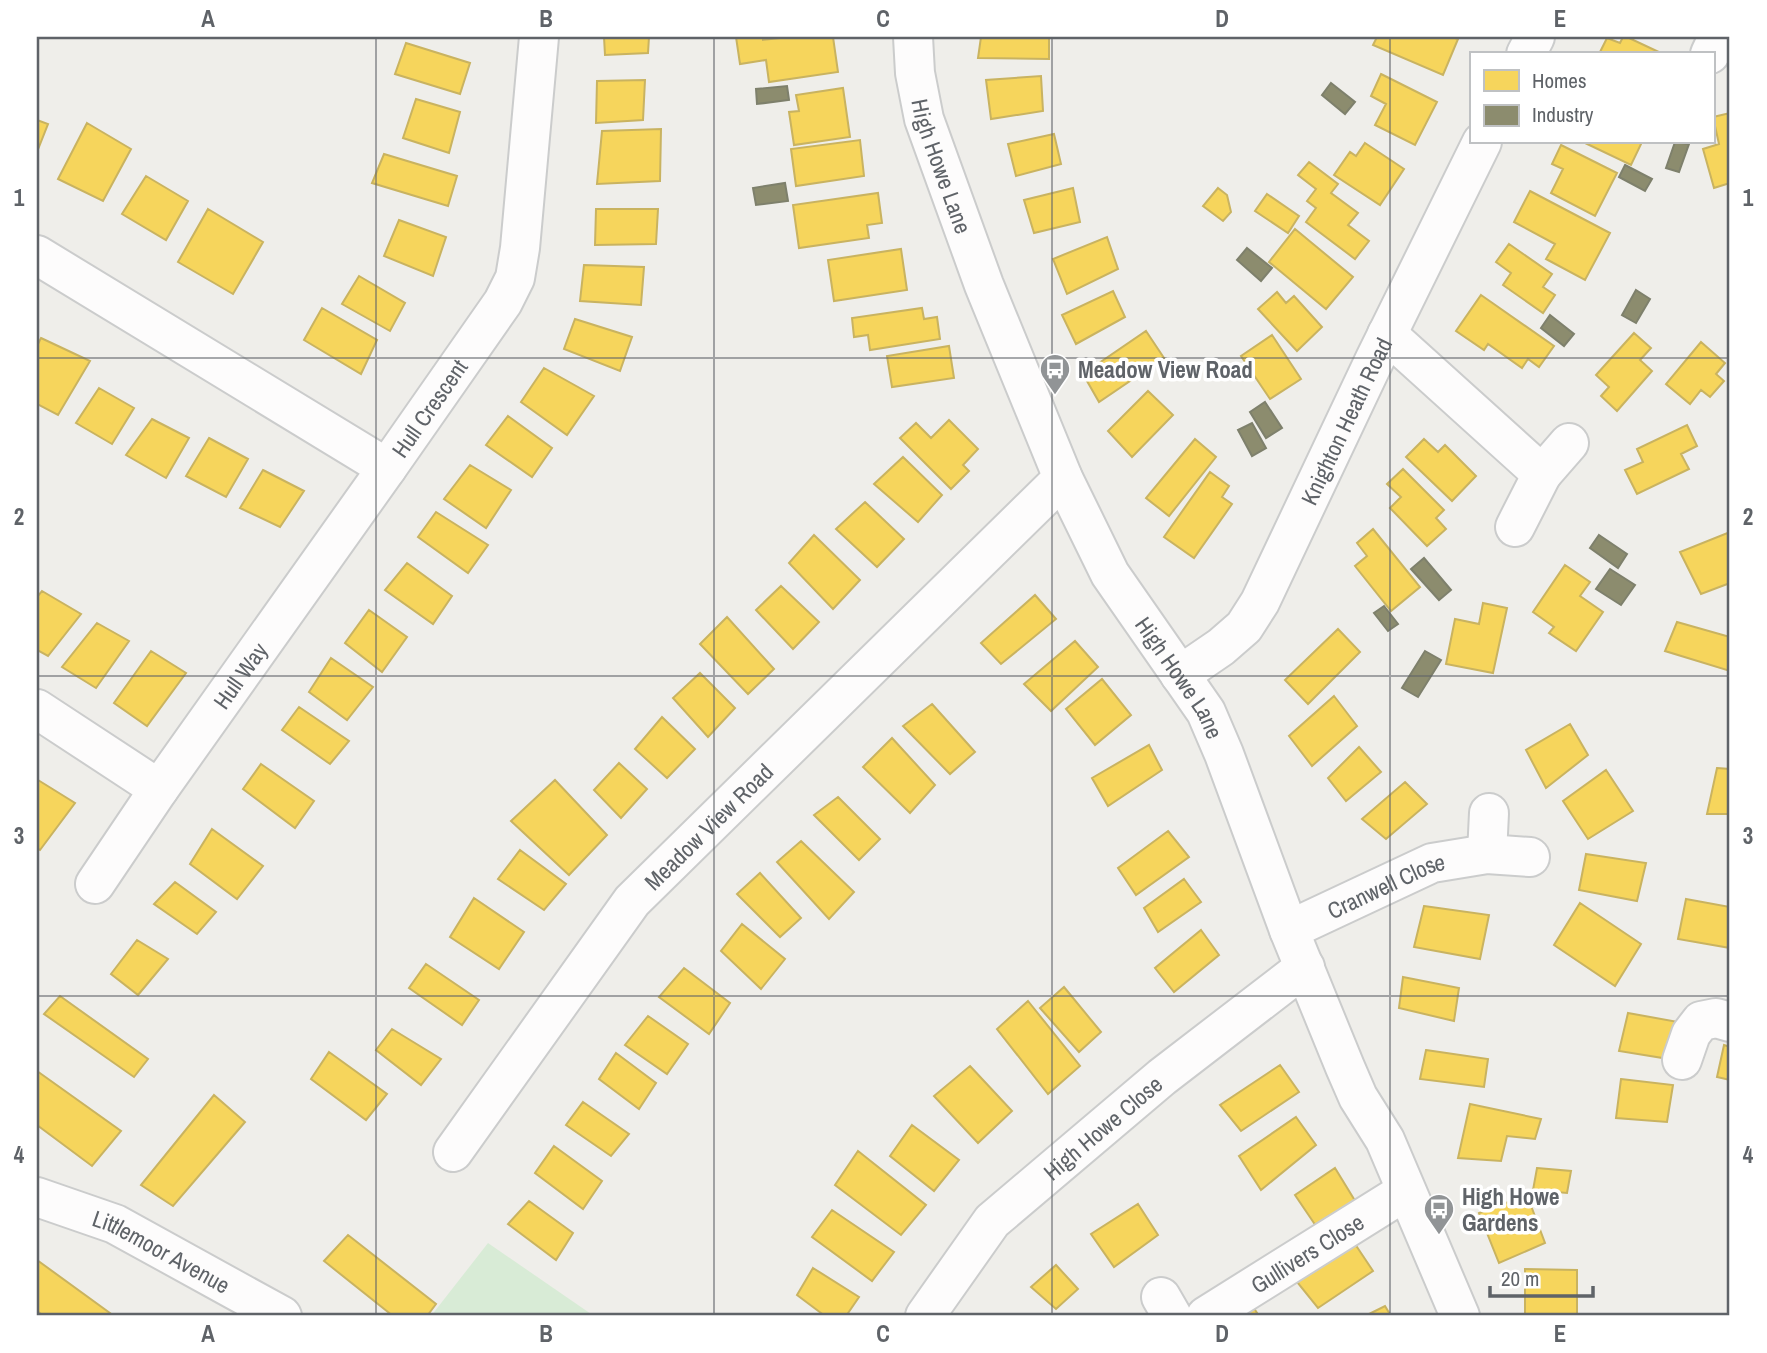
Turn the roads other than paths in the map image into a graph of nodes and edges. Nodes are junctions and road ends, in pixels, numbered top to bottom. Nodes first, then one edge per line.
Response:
1 (539, 37) edge
2 (913, 37) edge
3 (1481, 144) edge
4 (37, 255) edge
5 (1387, 334) junction
6 (1569, 443) dead end
7 (387, 468) junction
8 (1542, 474) junction
9 (1063, 478) junction
10 (1515, 527) dead end
11 (1180, 675) junction
12 (37, 709) edge
13 (159, 789) junction
14 (1489, 813) dead end
15 (1487, 854) junction
16 (1530, 857) dead end
17 (95, 884) dead end
18 (1289, 930) junction
19 (1306, 967) junction
20 (1730, 1022) edge
21 (1682, 1059) dead end
22 (453, 1152) dead end
23 (1406, 1191) junction
24 (37, 1197) edge
25 (282, 1316) edge
26 (925, 1316) edge
27 (1206, 1316) edge
28 (1460, 1316) edge

1 - 7 street, Hull Crescent
2 - 9 street, High Howe Lane
3 - 5 street, Knighton Heath Road
4 - 7 street, Hull Crescent
5 - 8 street
5 - 11 street, Knighton Heath Road
6 - 8 street
7 - 13 street, Hull Way
8 - 10 street
9 - 11 street, High Howe Lane
9 - 22 street, Meadow View Road
11 - 18 street, High Howe Lane
12 - 13 street
13 - 17 street, Hull Way
14 - 15 street
15 - 16 street, Cranwell Close
15 - 18 street, Cranwell Close
18 - 19 street, High Howe Lane
19 - 23 street, High Howe Lane
19 - 26 street, High Howe Close
20 - 21 street
23 - 27 street, Gullivers Close
23 - 28 street, High Howe Lane
24 - 25 street, Littlemoor Avenue

